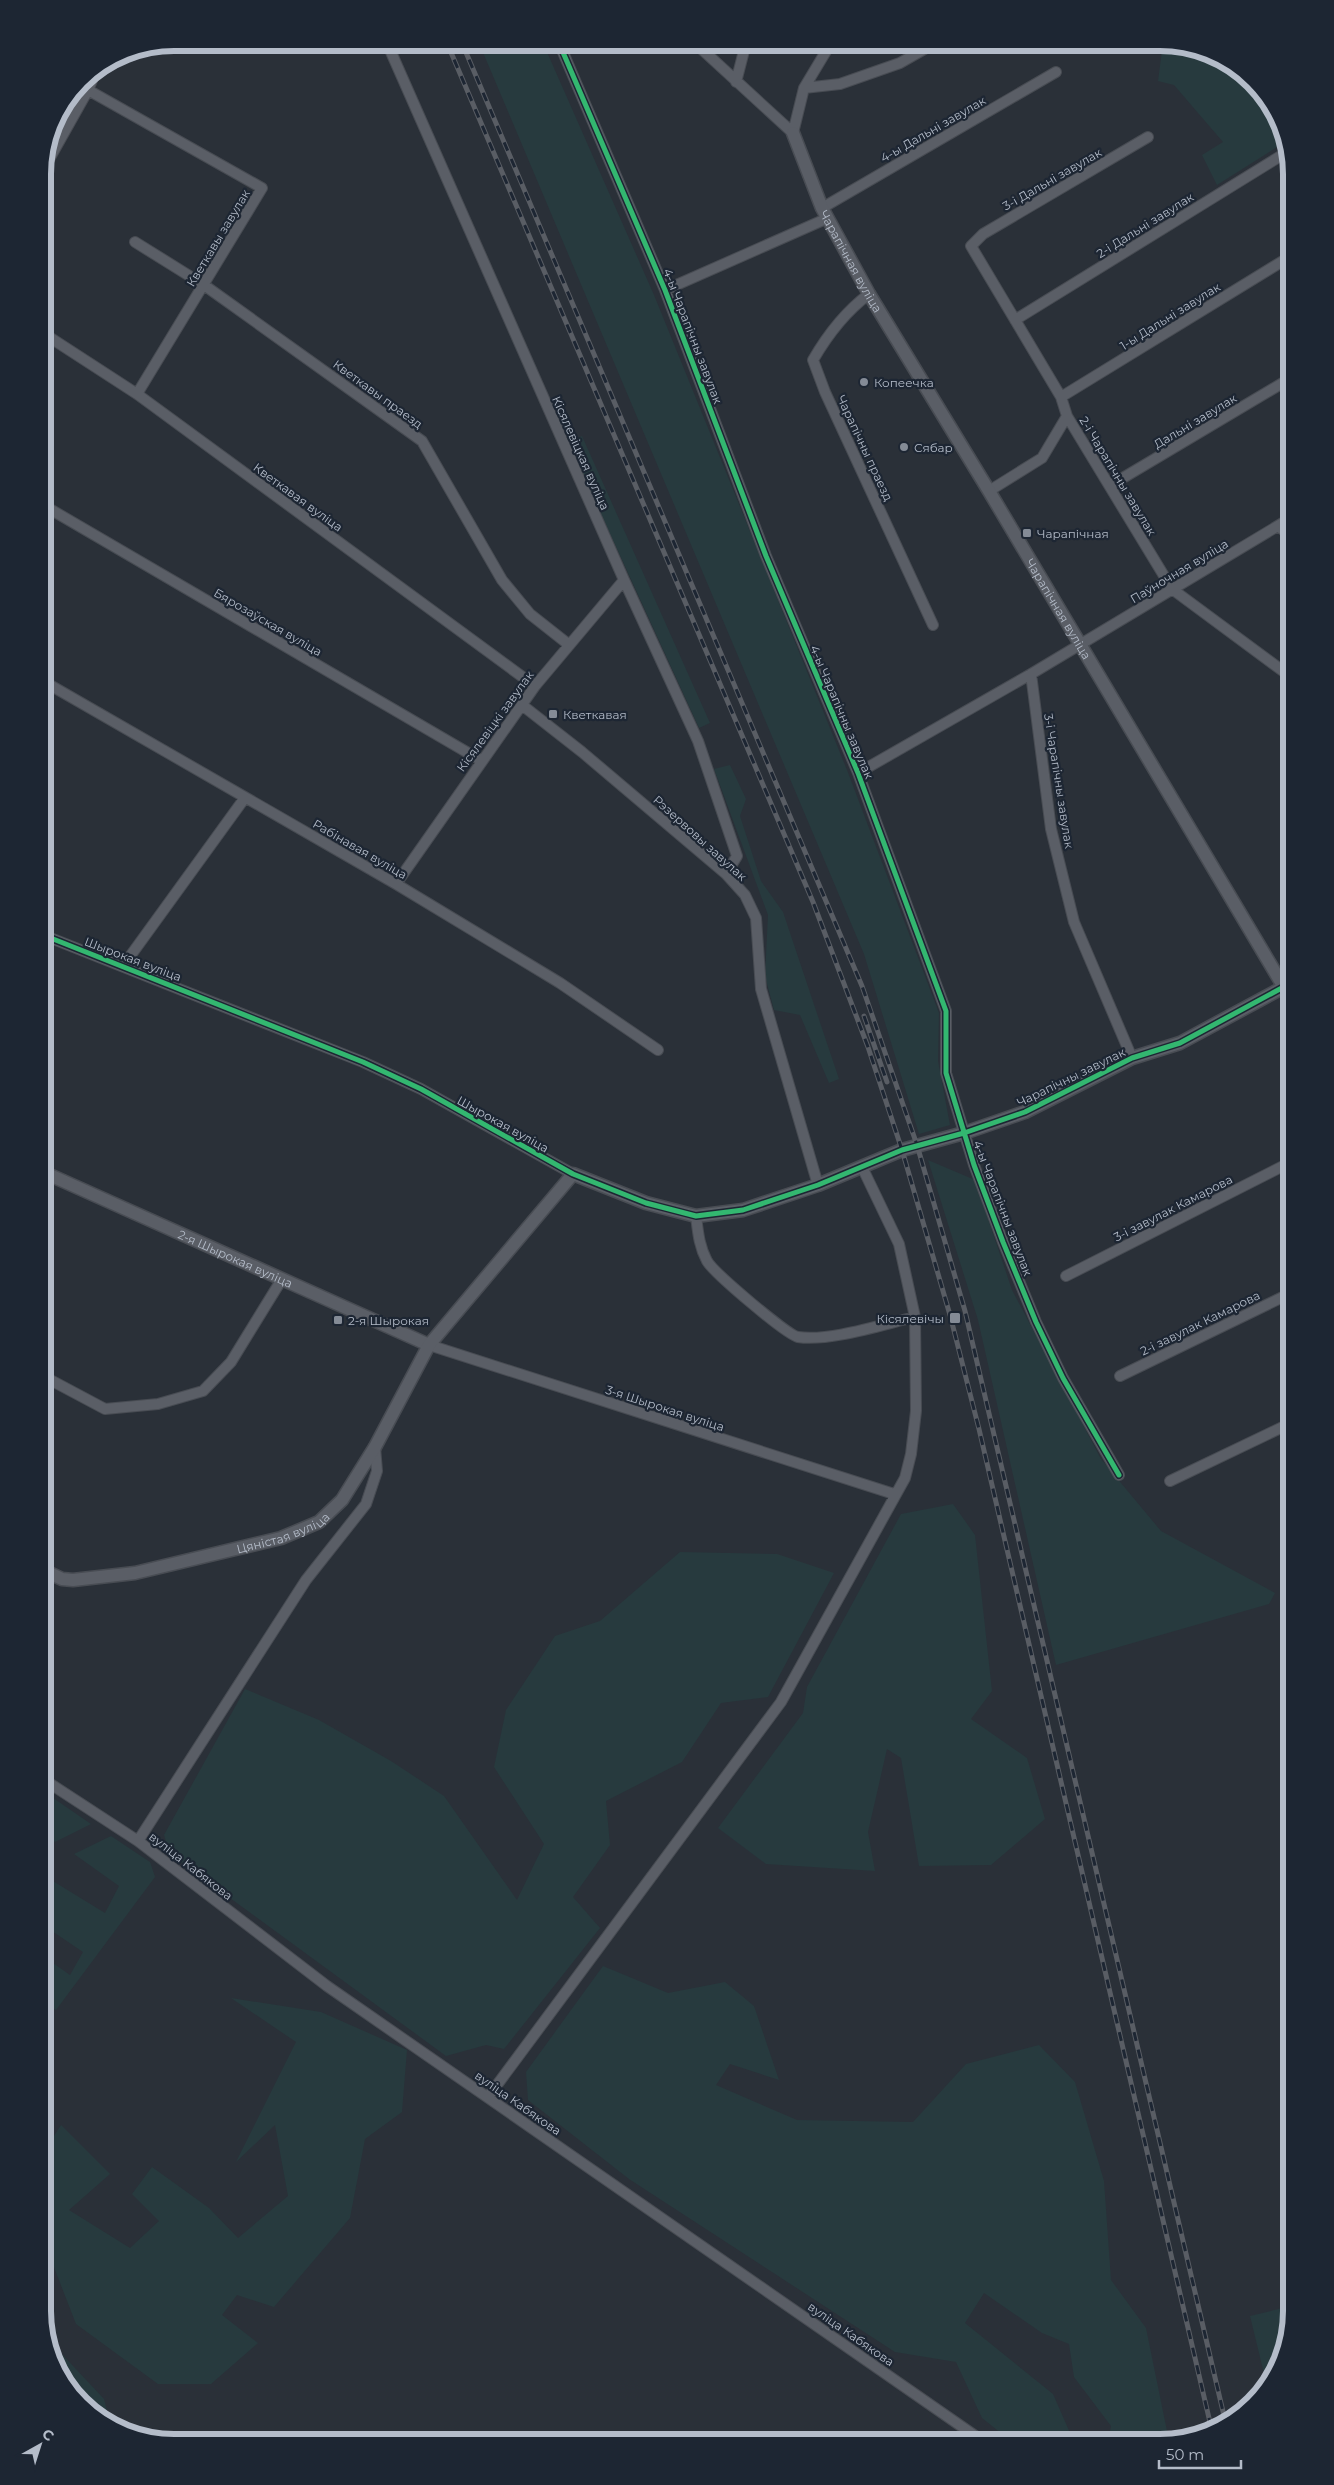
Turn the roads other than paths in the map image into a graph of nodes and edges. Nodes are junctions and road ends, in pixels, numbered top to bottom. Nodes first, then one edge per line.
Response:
1 (391, 52) edge
2 (562, 52) edge
3 (704, 52) edge
4 (744, 52) edge
5 (826, 52) edge
6 (919, 52) edge
7 (1056, 72) dead end
8 (736, 82) junction
9 (90, 85) edge
10 (804, 88) junction
11 (88, 90) junction
12 (794, 134) junction
13 (1148, 137) dead end
14 (53, 152) edge
15 (1281, 156) edge
16 (825, 213) junction
17 (135, 242) dead end
18 (971, 246) joint
19 (1283, 261) edge
20 (204, 284) junction
21 (665, 290) junction
22 (869, 294) junction
23 (1015, 320) junction
24 (52, 339) edge
25 (1283, 383) edge
26 (137, 394) junction
27 (1061, 397) junction
28 (1067, 416) junction
29 (1111, 486) junction
30 (989, 491) junction
31 (52, 510) edge
32 (1283, 523) edge
33 (1278, 526) junction
34 (1283, 530) edge
35 (624, 580) junction
36 (1172, 589) junction
37 (933, 625) dead end
38 (568, 644) junction
39 (1079, 645) junction
40 (1283, 670) edge
41 (1031, 674) junction
42 (52, 686) edge
43 (535, 686) junction
44 (522, 704) junction
45 (482, 761) junction
46 (858, 773) junction
47 (244, 799) junction
48 (726, 874) junction
49 (396, 884) junction
50 (52, 938) edge
51 (123, 966) junction
52 (1283, 977) edge
53 (1283, 988) edge
54 (658, 1050) dead end
55 (1132, 1058) junction
56 (964, 1133) junction
57 (862, 1167) junction
58 (1283, 1167) edge
59 (573, 1174) junction
60 (52, 1176) edge
61 (818, 1185) junction
62 (696, 1216) junction
63 (1066, 1276) dead end
64 (282, 1279) junction
65 (1283, 1297) edge
66 (916, 1317) junction
67 (429, 1345) junction
68 (1120, 1376) dead end
69 (51, 1380) edge
70 (1283, 1428) edge
71 (376, 1447) junction
72 (1119, 1474) dead end
73 (1170, 1481) dead end
74 (894, 1494) junction
75 (51, 1573) edge
76 (51, 1784) edge
77 (138, 1841) junction
78 (488, 2097) junction
79 (972, 2434) edge

1 - 35 street, Кісялевіцкая вуліца
2 - 21 street, 4-ы Чарапічны завулак
3 - 8 street, Чарапічная вуліца
4 - 8 street
5 - 10 street
6 - 10 street
7 - 16 street, 4-ы Дальні завулак
8 - 12 street, Чарапічная вуліца
9 - 11 street
10 - 12 street
11 - 14 street
11 - 20 street, Кветкавы завулак
12 - 16 street, Чарапічная вуліца
13 - 18 street, 3-і Дальні завулак
15 - 23 street, 2-і Дальні завулак
16 - 21 street, 4-ы Чарапічны завулак
16 - 22 street, Чарапічная вуліца
17 - 20 street, Кветкавы праезд
18 - 23 street, 2-і Чарапічны завулак
19 - 27 street, 1-ы Дальні завулак
20 - 26 street, Кветкавы завулак
20 - 38 street, Кветкавы праезд
21 - 46 street, 4-ы Чарапічны завулак
22 - 30 street, Чарапічная вуліца
22 - 37 street, Чарапічны праезд
23 - 27 street, 2-і Чарапічны завулак
24 - 26 street, Кветкавая вуліца
25 - 29 street, Дальні завулак
26 - 43 street, Кветкавая вуліца
27 - 28 street, 2-і Чарапічны завулак
28 - 29 street, 2-і Чарапічны завулак
28 - 30 street
29 - 36 street, 2-і Чарапічны завулак
30 - 39 street, Чарапічная вуліца
31 - 45 street, Бярозаўская вуліца
32 - 33 street, Паўночная вуліца
33 - 34 street
33 - 36 street, Паўночная вуліца
35 - 38 street, Кісялевіцкі завулак
35 - 48 street, Кісялевіцкая вуліца
36 - 39 street, Паўночная вуліца
36 - 40 street, 2-і Чарапічны завулак
38 - 43 street, Кісялевіцкі завулак
39 - 41 street, 4-ы Чарапічны завулак
39 - 52 street, Чарапічная вуліца
41 - 46 street, 4-ы Чарапічны завулак
41 - 55 street, 3-і Чарапічны завулак
42 - 47 street, Рабінавая вуліца
43 - 44 street, Кісялевіцкі завулак
44 - 45 street, Кісялевіцкі завулак
44 - 48 street, Рэзервовы завулак
45 - 49 street, Кісялевіцкі завулак
46 - 56 street, 4-ы Чарапічны завулак
47 - 49 street, Рабінавая вуліца
47 - 51 street
48 - 61 street, Рэзервовы завулак
49 - 54 street, Рабінавая вуліца
50 - 51 street, Шырокая вуліца
51 - 59 street, Шырокая вуліца
53 - 55 street, Чарапічны завулак
55 - 56 street, Чарапічны завулак
56 - 57 street, Шырокая вуліца
56 - 72 street, 4-ы Чарапічны завулак
57 - 61 street, Шырокая вуліца
57 - 66 street
58 - 63 street, 3-і завулак Камарова
59 - 62 street, Шырокая вуліца
59 - 67 street, Цяністая вуліца
60 - 64 street, 2-я Шырокая вуліца
61 - 62 street, Шырокая вуліца
62 - 66 street
64 - 67 street, 2-я Шырокая вуліца
64 - 69 street
65 - 68 street, 2-і завулак Камарова
66 - 74 street
67 - 71 street, Цяністая вуліца
67 - 74 street, 3-я Шырокая вуліца
70 - 73 street
71 - 75 street, Цяністая вуліца
71 - 77 street
74 - 78 street
76 - 77 street, вуліца Кабякова
77 - 78 street, вуліца Кабякова
78 - 79 street, вуліца Кабякова

